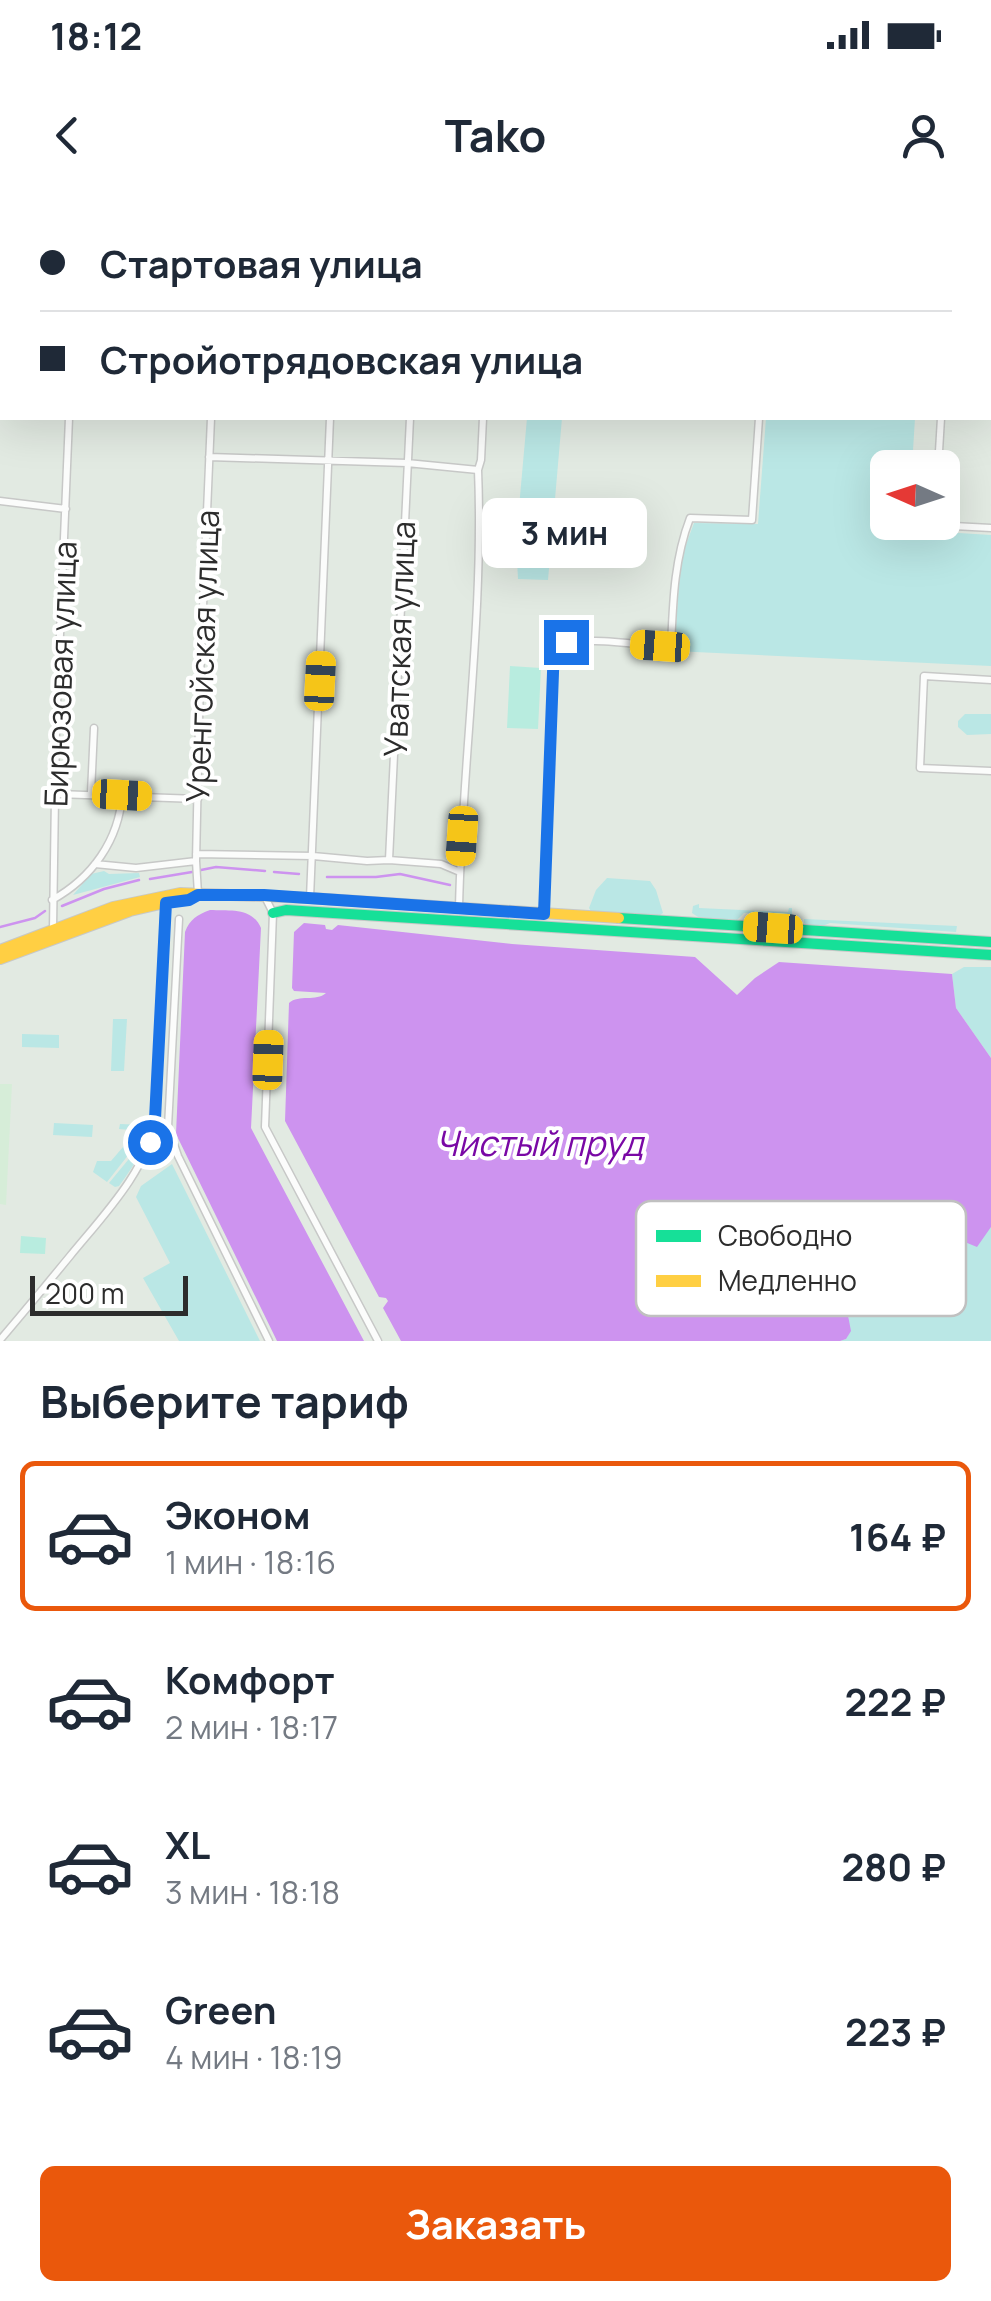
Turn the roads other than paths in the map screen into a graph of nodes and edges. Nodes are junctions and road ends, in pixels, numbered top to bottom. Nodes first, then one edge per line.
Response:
1 (69, 420) edge
2 (211, 420) edge
3 (330, 420) edge
4 (410, 420) edge
5 (483, 420) edge
6 (758, 420) edge
7 (941, 420) edge
8 (939, 450) edge
9 (209, 457) junction
10 (328, 461) junction
11 (407, 463) junction
12 (478, 470) junction
13 (0, 501) edge
14 (66, 509) junction
15 (960, 526) edge
16 (991, 528) edge
17 (991, 680) edge
18 (94, 728) dead end
19 (991, 772) edge
20 (90, 793) junction
21 (56, 794) junction
22 (122, 795) junction
23 (198, 799) junction
24 (312, 856) junction
25 (196, 858) junction
26 (389, 860) junction
27 (95, 864) junction
28 (460, 872) junction
29 (198, 895) junction
30 (264, 895) junction
31 (310, 898) junction
32 (165, 899) junction
33 (52, 900) junction
34 (354, 901) junction
35 (399, 904) junction
36 (454, 908) junction
37 (273, 913) junction
38 (544, 914) junction
39 (353, 915) junction
40 (398, 918) junction
41 (179, 919) dead end
42 (448, 921) junction
43 (616, 925) junction
44 (724, 925) junction
45 (53, 930) junction
46 (830, 932) junction
47 (723, 938) junction
48 (991, 942) edge
49 (829, 945) junction
50 (0, 950) edge
51 (991, 955) edge
52 (0, 959) edge
53 (0, 1340) edge
54 (269, 1341) edge
55 (378, 1341) edge

1 - 14 street, Бирюзовая улица
2 - 9 street, Уренгойская улица
3 - 10 street
4 - 11 street, Уватская улица
5 - 12 street
6 - 38 street
7 - 8 street
9 - 10 street
9 - 23 street, Уренгойская улица
10 - 11 street
10 - 24 street
11 - 12 street
11 - 26 street, Уватская улица
12 - 28 street
13 - 14 street
14 - 21 street, Бирюзовая улица
15 - 16 street
17 - 19 street
18 - 20 street
20 - 21 street
20 - 22 street
21 - 33 street, Бирюзовая улица
22 - 23 street
22 - 27 street
23 - 25 street, Уренгойская улица
24 - 25 street
24 - 26 street
24 - 31 street
25 - 27 street
25 - 29 street, Уренгойская улица
26 - 28 street
27 - 33 street
28 - 36 street
29 - 30 main road
29 - 32 main road
30 - 31 main road
30 - 37 street
31 - 34 main road
32 - 45 main road
32 - 52 main road
32 - 53 street
33 - 45 street, Бирюзовая улица
34 - 35 main road
34 - 39 street
35 - 36 main road
35 - 40 street
36 - 38 main road
36 - 42 street
37 - 39 main road
37 - 55 street
38 - 43 main road
39 - 40 main road
40 - 42 main road
41 - 54 street
42 - 43 main road
43 - 44 main road
43 - 47 main road
44 - 46 main road
44 - 47 street
45 - 50 main road
46 - 48 main road
46 - 49 street
47 - 49 main road
49 - 51 main road

